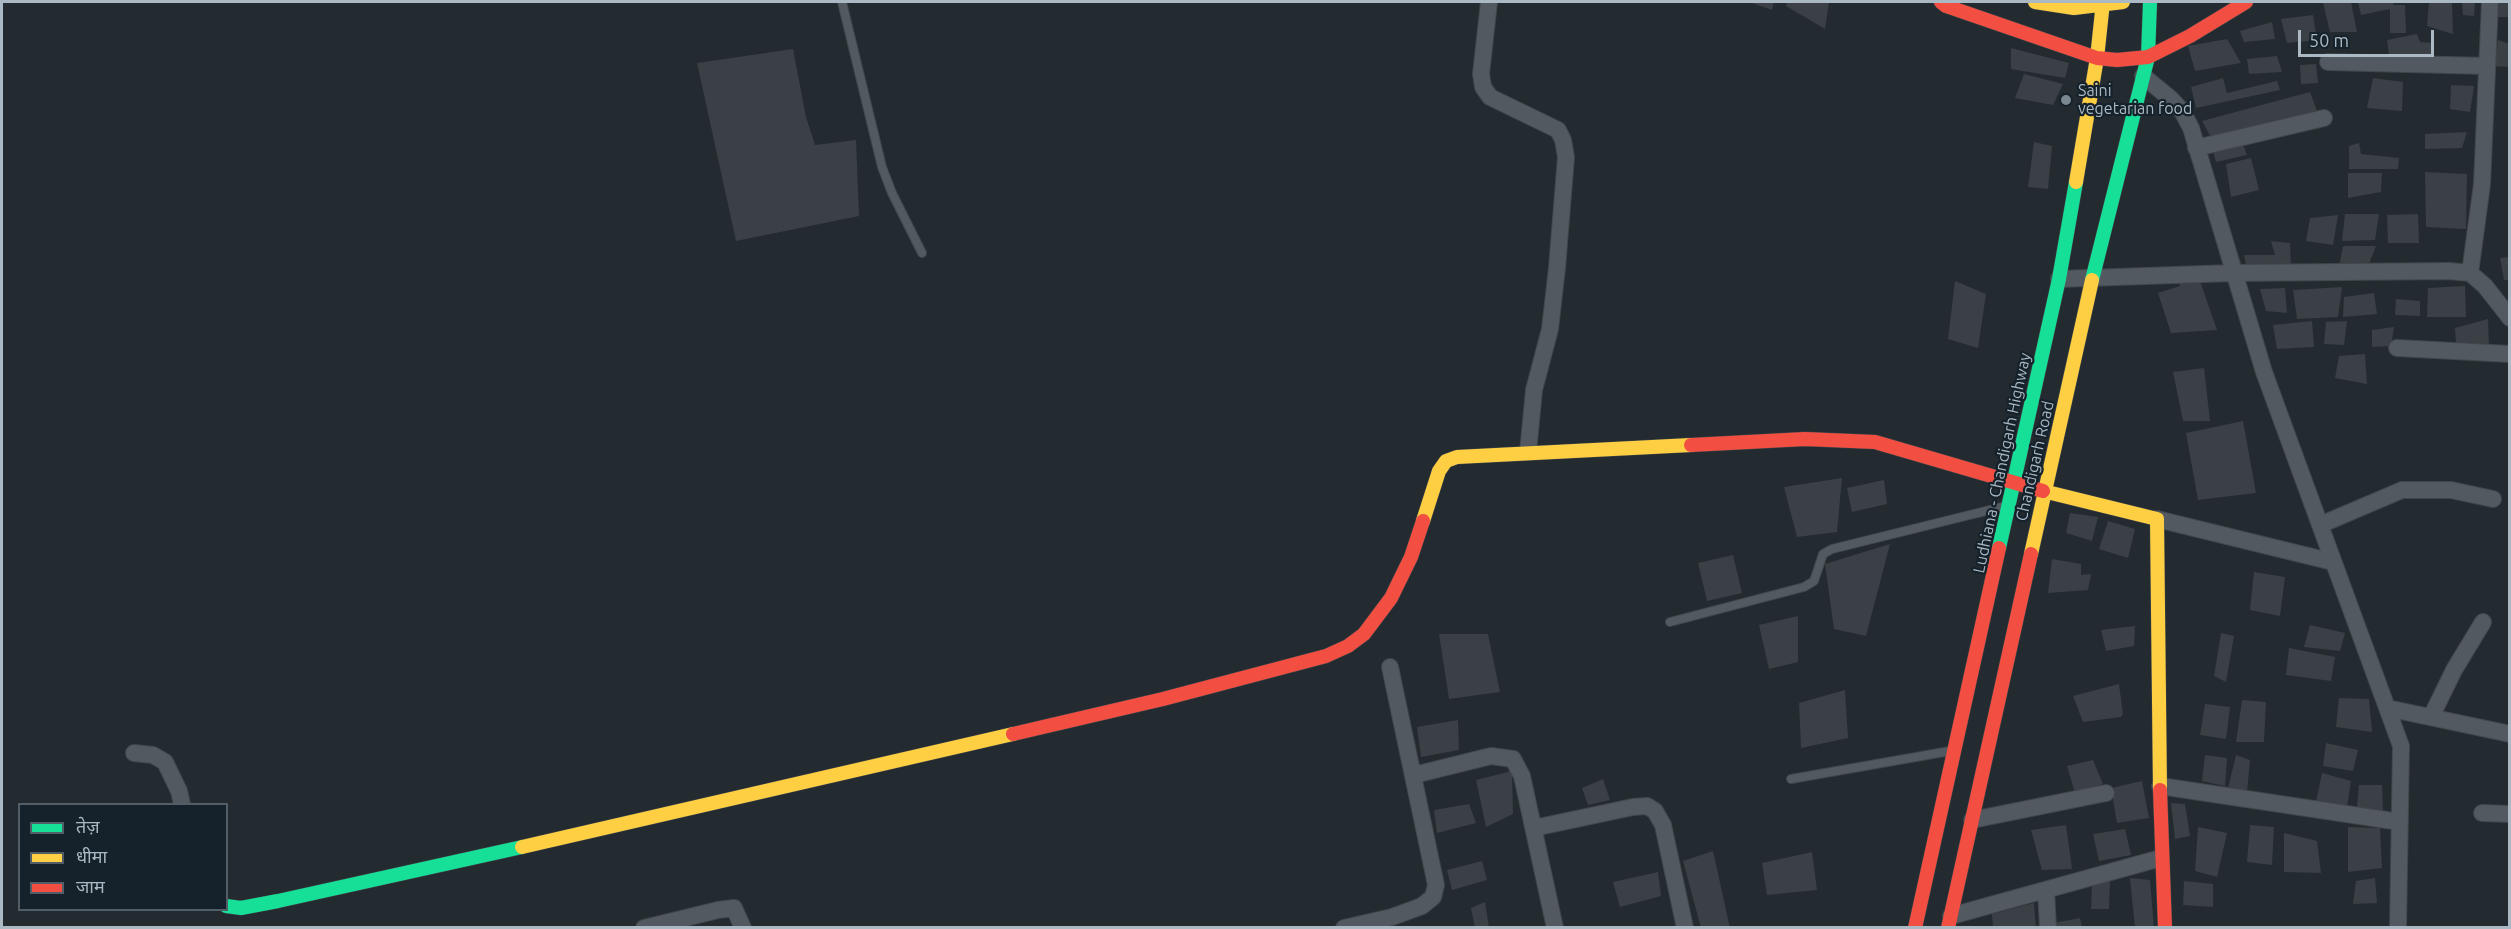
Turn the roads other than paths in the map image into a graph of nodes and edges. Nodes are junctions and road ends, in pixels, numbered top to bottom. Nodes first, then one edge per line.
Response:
1 (842, 2) edge
2 (1489, 2) edge
3 (1941, 2) edge
4 (2035, 2) edge
5 (2124, 2) edge
6 (2150, 2) edge
7 (2246, 2) edge
8 (2490, 2) edge
9 (2102, 3) edge
10 (2148, 57) junction
11 (2097, 58) junction
12 (2328, 62) dead end
13 (2487, 66) junction
14 (2143, 76) junction
15 (2324, 118) dead end
16 (2196, 148) junction
17 (922, 254) dead end
18 (2232, 273) junction
19 (2470, 273) junction
20 (2093, 277) junction
21 (2059, 279) junction
22 (2510, 318) edge
23 (2397, 348) dead end
24 (2510, 354) edge
25 (1528, 452) junction
26 (2015, 484) junction
27 (2045, 491) junction
28 (2493, 499) dead end
29 (2010, 505) junction
30 (2157, 519) junction
31 (2320, 525) junction
32 (2333, 562) junction
33 (1670, 622) dead end
34 (2483, 622) dead end
35 (1390, 667) dead end
36 (2387, 708) junction
37 (2431, 717) junction
38 (2510, 734) edge
39 (1955, 750) junction
40 (134, 753) dead end
41 (1414, 775) junction
42 (1791, 778) dead end
43 (2160, 786) junction
44 (2106, 793) dead end
45 (182, 803) edge
46 (2482, 813) dead end
47 (2510, 814) edge
48 (1972, 820) junction
49 (2400, 822) junction
50 (1533, 828) junction
51 (2161, 858) junction
52 (2046, 890) junction
53 (228, 906) edge
54 (1949, 922) edge
55 (1385, 923) edge
56 (644, 927) edge
57 (743, 927) edge
58 (1344, 927) edge
59 (1555, 927) edge
60 (1685, 927) edge
61 (1916, 927) edge
62 (2048, 927) edge
63 (2165, 927) edge
64 (2398, 927) edge

1 - 17 lane
2 - 25 street
3 - 11 street
4 - 9 street
5 - 9 street
6 - 10 street, Chandigarh Road
7 - 10 street
8 - 13 street
9 - 11 street, Ludhiana - Chandigarh Highway
10 - 11 street
10 - 14 street, Chandigarh Road
11 - 21 street, Ludhiana - Chandigarh Highway
12 - 13 street
13 - 19 street
14 - 16 street
14 - 20 street, Chandigarh Road
15 - 16 street
16 - 18 street
18 - 19 street
18 - 20 street
18 - 31 street
19 - 22 street
20 - 21 street
20 - 27 street, Chandigarh Road
21 - 26 street, Ludhiana - Chandigarh Highway
23 - 24 street
25 - 26 street
25 - 53 street
26 - 27 street
26 - 29 street, Ludhiana - Chandigarh Highway
27 - 30 street
27 - 48 street, Chandigarh Road
28 - 31 street
29 - 33 lane
29 - 39 street, Ludhiana - Chandigarh Highway
30 - 32 street
30 - 43 street
31 - 32 street
32 - 36 street
34 - 37 street
35 - 41 street
36 - 37 street
36 - 49 street
37 - 38 street
39 - 42 lane
39 - 61 street, Ludhiana - Chandigarh Highway
40 - 45 street
41 - 50 street
41 - 55 street
43 - 49 street
43 - 51 street
44 - 48 street
46 - 47 street
48 - 54 street, Chandigarh Road
49 - 64 street
50 - 59 street
50 - 60 street
51 - 52 street
51 - 63 street
52 - 54 street
52 - 62 street
55 - 58 street
56 - 57 street

